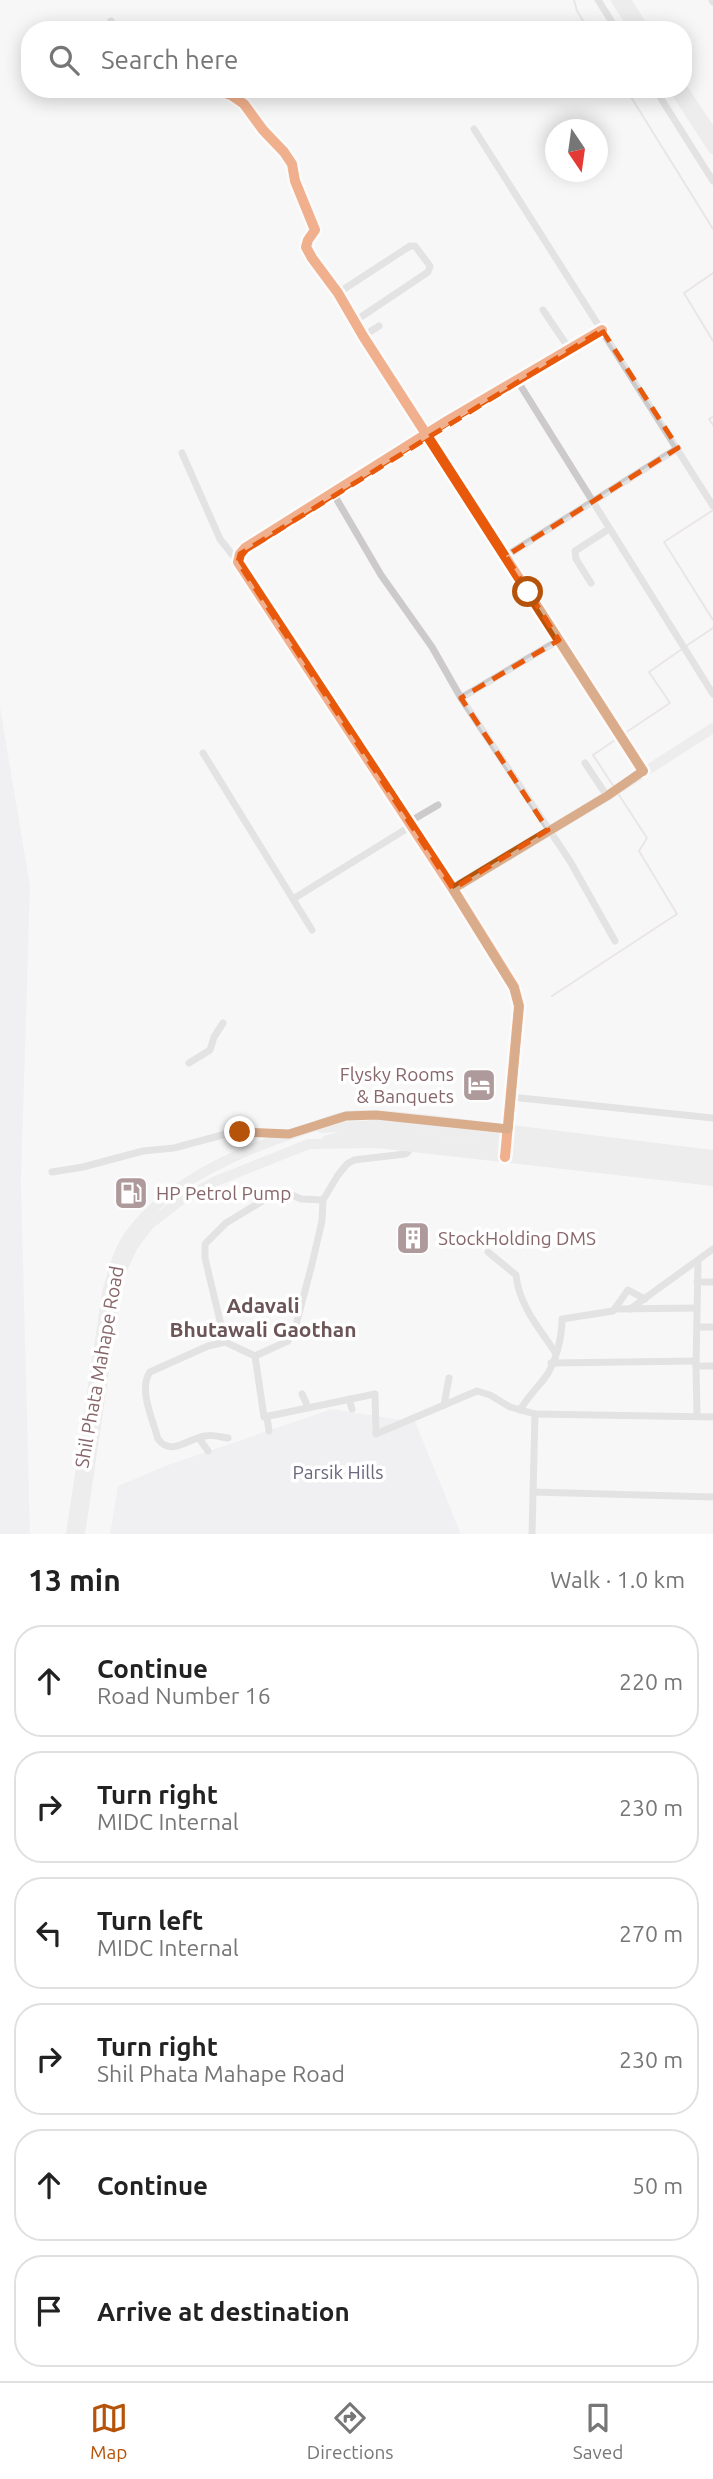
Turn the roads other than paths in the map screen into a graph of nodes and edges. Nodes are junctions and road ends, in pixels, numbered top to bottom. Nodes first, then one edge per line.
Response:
1 (598, 0) edge
2 (616, 0) edge
3 (626, 0) edge
4 (611, 21) edge
5 (629, 21) edge
6 (639, 21) edge
7 (236, 98) edge
8 (661, 98) edge
9 (680, 98) edge
10 (689, 98) edge
11 (474, 129) dead end
12 (713, 134) edge
13 (713, 149) edge
14 (713, 181) edge
15 (338, 293) junction
16 (542, 310) dead end
17 (355, 321) junction
18 (379, 327) dead end
19 (602, 330) junction
20 (363, 336) junction
21 (570, 350) junction
22 (517, 380) junction
23 (427, 434) junction
24 (678, 448) junction
25 (182, 453) dead end
26 (333, 493) junction
27 (593, 502) junction
28 (713, 506) edge
29 (610, 529) junction
30 (506, 556) junction
31 (238, 562) junction
32 (592, 583) dead end
33 (559, 640) junction
34 (713, 694) edge
35 (461, 698) junction
36 (713, 728) edge
37 (202, 753) dead end
38 (585, 763) dead end
39 (643, 771) junction
40 (607, 796) junction
41 (438, 805) dead end
42 (410, 824) junction
43 (548, 830) junction
44 (453, 889) junction
45 (293, 899) junction
46 (312, 930) dead end
47 (615, 941) dead end
48 (223, 1023) dead end
49 (189, 1063) dead end
50 (511, 1097) junction
51 (415, 1118) junction
52 (713, 1118) edge
53 (508, 1129) junction
54 (304, 1130) junction
55 (347, 1130) junction
56 (289, 1134) junction
57 (309, 1144) junction
58 (364, 1144) junction
59 (411, 1147) junction
60 (713, 1155) edge
61 (505, 1157) junction
62 (366, 1159) junction
63 (713, 1163) edge
64 (52, 1172) dead end
65 (713, 1172) edge
66 (713, 1181) edge
67 (323, 1200) junction
68 (713, 1249) edge
69 (488, 1252) dead end
70 (698, 1262) junction
71 (697, 1282) junction
72 (713, 1282) edge
73 (645, 1299) junction
74 (697, 1308) junction
75 (614, 1309) junction
76 (630, 1309) junction
77 (697, 1327) junction
78 (713, 1327) edge
79 (225, 1342) junction
80 (555, 1352) junction
81 (255, 1356) junction
82 (551, 1363) junction
83 (696, 1363) junction
84 (713, 1366) edge
85 (449, 1378) dead end
86 (302, 1394) dead end
87 (349, 1399) junction
88 (444, 1405) junction
89 (308, 1407) junction
90 (352, 1409) dead end
91 (520, 1410) junction
92 (535, 1414) junction
93 (697, 1416) junction
94 (267, 1417) junction
95 (713, 1417) edge
96 (269, 1431) dead end
97 (200, 1438) junction
98 (228, 1438) dead end
99 (208, 1451) dead end
100 (533, 1492) junction
101 (82, 1493) junction
102 (713, 1497) edge
103 (71, 1534) edge
104 (80, 1534) edge
105 (532, 1534) edge

1 - 4 street
2 - 5 street
3 - 6 street
7 - 15 street
8 - 14 street
9 - 13 street
10 - 12 street
11 - 19 street
15 - 17 street
15 - 17 street
16 - 21 street
17 - 20 street
18 - 20 street
19 - 21 street
19 - 24 street
20 - 23 street
21 - 22 street
22 - 23 street
22 - 27 street
23 - 26 street
23 - 30 street
24 - 27 street
24 - 28 street
25 - 31 street
26 - 31 street
26 - 35 street
27 - 29 street
27 - 30 street
29 - 32 street
29 - 34 street
30 - 33 street
31 - 42 street
33 - 35 street
33 - 39 street
35 - 43 street
36 - 39 street
37 - 45 street
38 - 40 street
39 - 40 street
40 - 43 street
41 - 42 street
42 - 44 street
42 - 45 street
43 - 44 street
43 - 47 street
44 - 50 street
45 - 46 street
48 - 49 street
50 - 52 street
50 - 53 street
51 - 53 main road, Shil Phata Mahape Road
51 - 54 main road, Shil Phata Mahape Road
51 - 59 street
53 - 60 main road, Shil Phata Mahape Road
53 - 61 street
54 - 55 main road
54 - 56 main road, Shil Phata Mahape Road
55 - 57 main road
55 - 63 main road
55 - 65 main road
56 - 64 street
56 - 101 main road, Shil Phata Mahape Road
57 - 58 main road, Shil Phata Mahape Road
57 - 101 main road, Shil Phata Mahape Road
58 - 59 main road, Shil Phata Mahape Road
58 - 62 street
59 - 61 main road, Shil Phata Mahape Road
59 - 62 street
61 - 66 main road, Shil Phata Mahape Road
62 - 67 street
67 - 79 street
67 - 81 street
68 - 70 street
69 - 80 street
70 - 71 street
70 - 73 street
71 - 72 street
71 - 74 street
73 - 75 street
73 - 76 street
74 - 76 street
74 - 77 street
75 - 76 street
75 - 80 street
77 - 78 street
77 - 83 street
79 - 81 street
79 - 97 street
80 - 82 street
81 - 94 street
82 - 83 street
82 - 91 street
83 - 84 street
83 - 93 street
85 - 88 street
86 - 89 street
87 - 88 street
87 - 89 street
87 - 90 street
88 - 91 street
89 - 94 street
91 - 92 street
92 - 93 street
92 - 100 street
93 - 95 street
94 - 96 street
97 - 98 street
97 - 99 street
100 - 102 street
100 - 105 street
101 - 103 main road, Shil Phata Mahape Road
101 - 104 main road, Shil Phata Mahape Road

